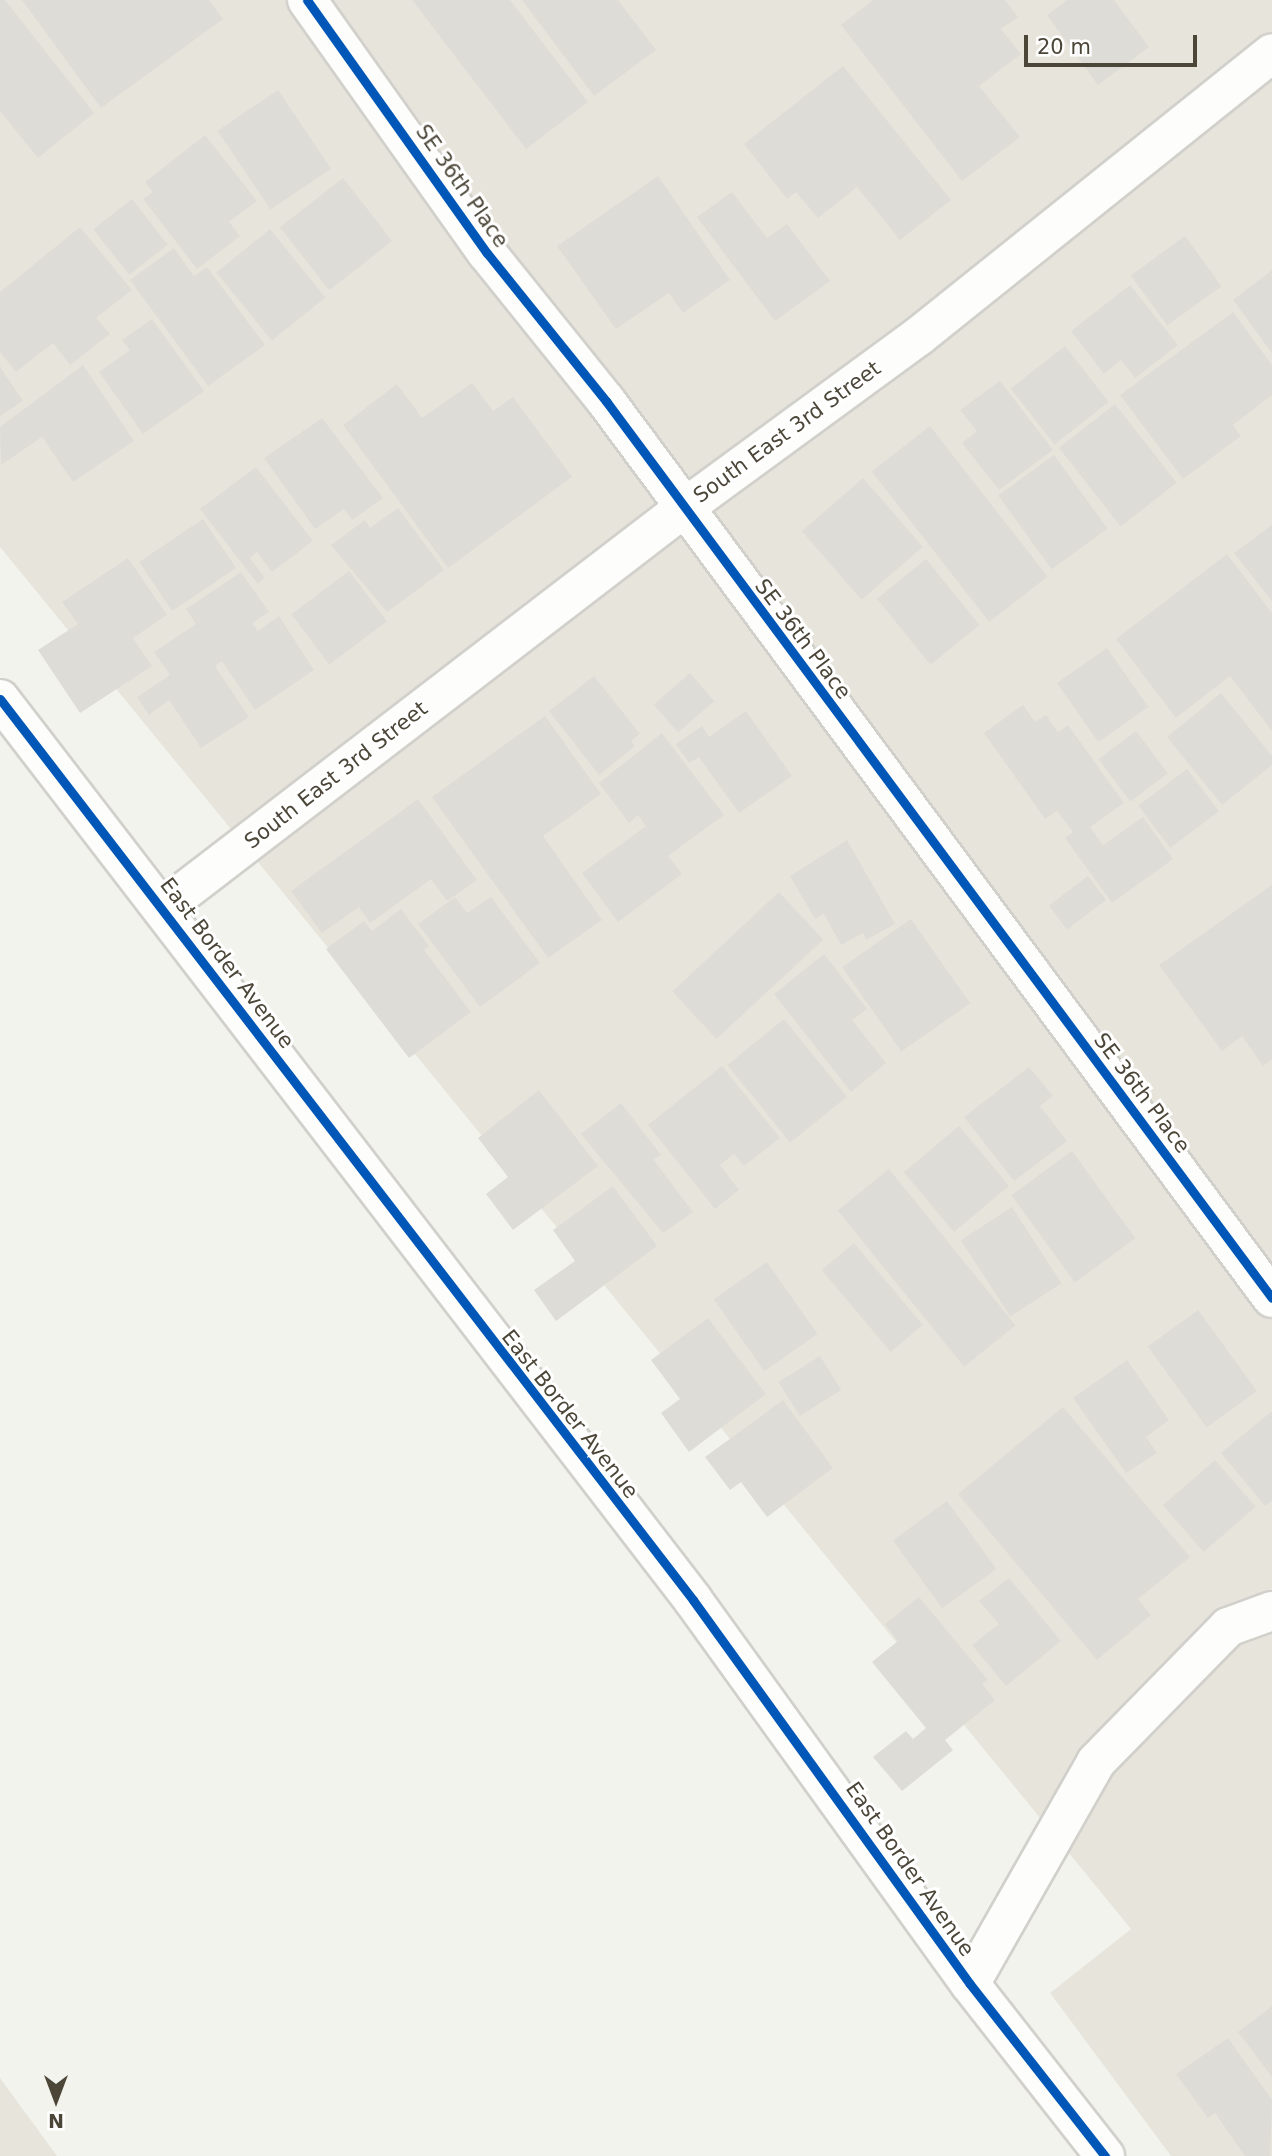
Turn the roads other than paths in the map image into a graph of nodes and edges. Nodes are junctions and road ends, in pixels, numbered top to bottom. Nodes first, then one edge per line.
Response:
1 (307, 0) edge
2 (1272, 53) edge
3 (684, 508) junction
4 (0, 699) edge
5 (164, 908) junction
6 (1272, 1298) edge
7 (1272, 1611) edge
8 (970, 1984) junction
9 (1105, 2156) edge

1 - 3 street, SE 36th Place
2 - 3 street, South East 3rd Street
3 - 5 street, South East 3rd Street
3 - 6 street, SE 36th Place
4 - 5 street, East Border Avenue
5 - 8 street, East Border Avenue
7 - 8 street
8 - 9 street, East Border Avenue

